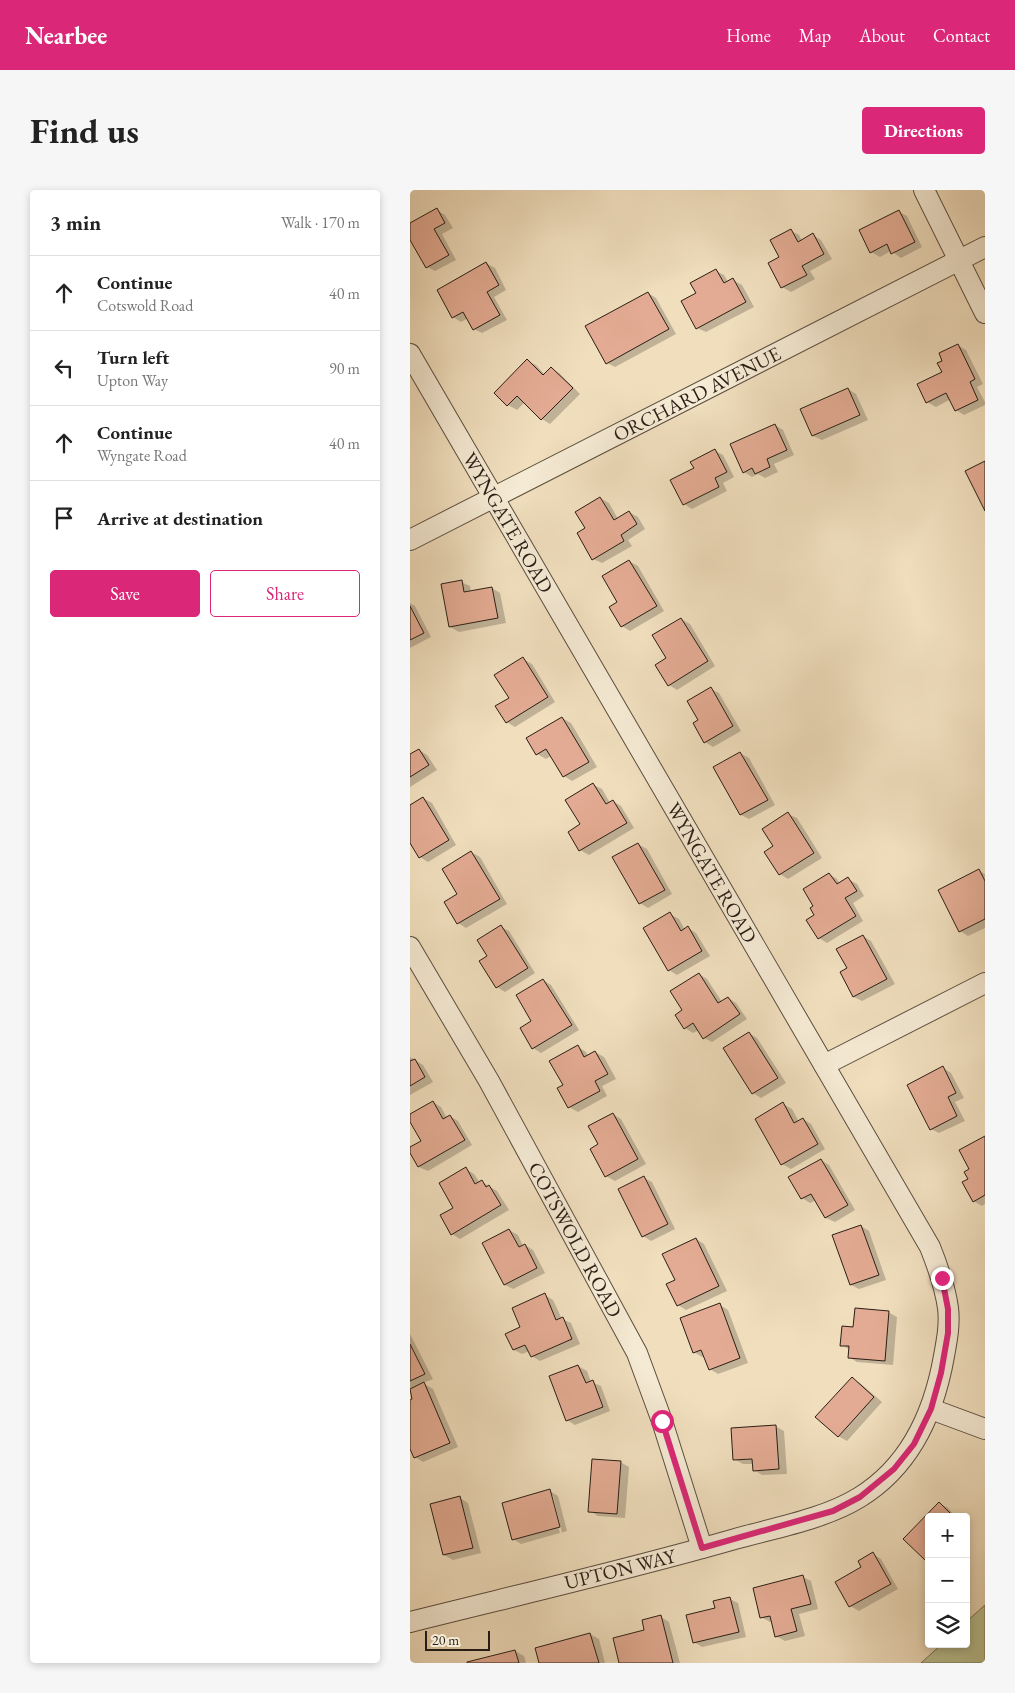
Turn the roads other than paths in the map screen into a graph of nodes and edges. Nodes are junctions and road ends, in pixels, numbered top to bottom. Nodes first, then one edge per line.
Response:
1 (924, 190) edge
2 (985, 246) edge
3 (958, 260) junction
4 (985, 313) edge
5 (410, 354) edge
6 (493, 497) junction
7 (410, 540) edge
8 (410, 947) edge
9 (985, 983) edge
10 (824, 1064) junction
11 (931, 1409) junction
12 (985, 1429) edge
13 (702, 1548) junction
14 (410, 1622) edge

1 - 3 street
2 - 3 street, ORCHARD AVENUE
3 - 4 street
3 - 6 street, ORCHARD AVENUE
5 - 6 street, WYNGATE ROAD
6 - 7 street, ORCHARD AVENUE
6 - 10 street, WYNGATE ROAD
8 - 13 street, COTSWOLD ROAD
9 - 10 street
10 - 11 street, WYNGATE ROAD
11 - 12 street
11 - 13 street, UPTON WAY
13 - 14 street, UPTON WAY

